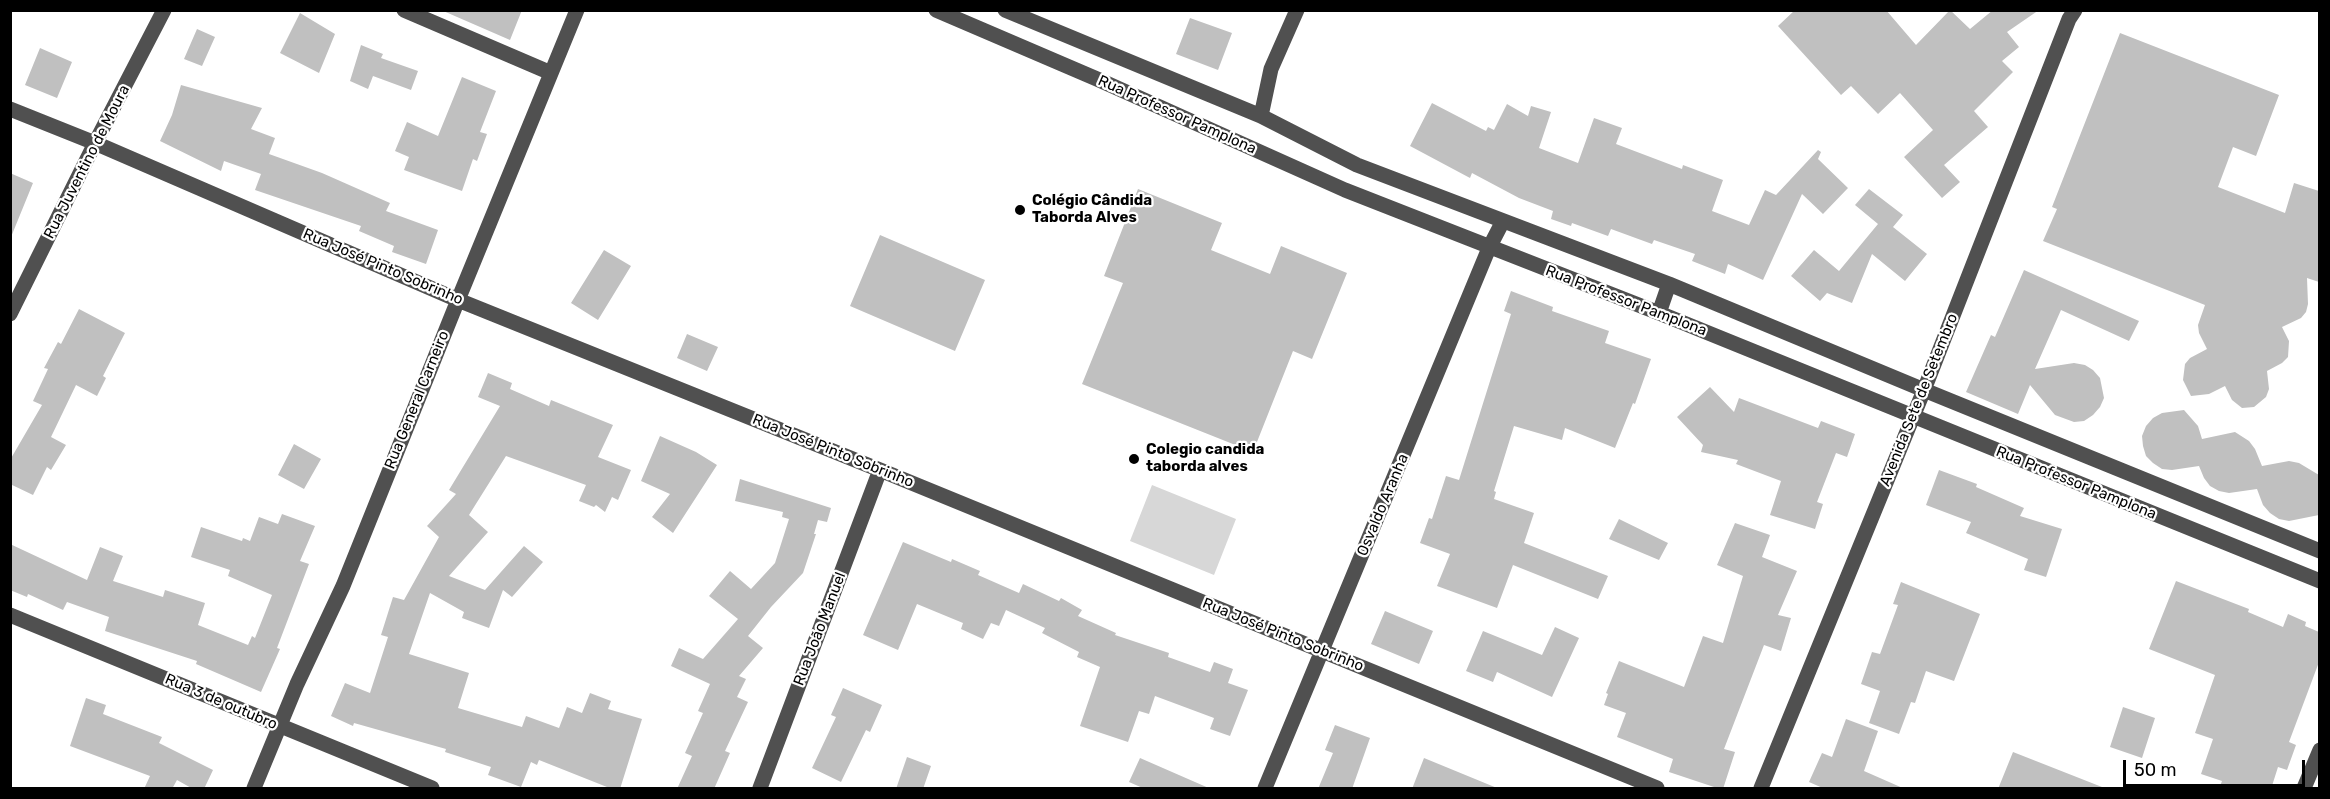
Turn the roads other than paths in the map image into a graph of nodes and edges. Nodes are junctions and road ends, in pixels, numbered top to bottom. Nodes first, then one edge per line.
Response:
1 (164, 10) edge
2 (404, 10) edge
3 (577, 10) edge
4 (936, 10) edge
5 (1005, 10) edge
6 (1297, 10) edge
7 (2075, 10) edge
8 (953, 14) edge
9 (551, 73) junction
10 (10, 109) edge
11 (1261, 116) junction
12 (95, 143) junction
13 (1357, 165) junction
14 (1345, 190) junction
15 (1503, 221) junction
16 (1489, 248) junction
17 (1669, 284) junction
18 (458, 300) junction
19 (1659, 313) junction
20 (10, 314) edge
21 (1924, 390) junction
22 (1913, 417) junction
23 (880, 470) junction
24 (2152, 483) junction
25 (2141, 509) junction
26 (2319, 551) edge
27 (2319, 581) edge
28 (10, 615) edge
29 (1322, 651) junction
30 (279, 726) junction
31 (2319, 750) edge
32 (254, 789) edge
33 (432, 789) edge
34 (760, 789) edge
35 (1265, 789) edge
36 (1657, 789) edge
37 (1761, 789) edge
38 (2304, 789) edge

1 - 12 street, Rua Juventino de Moura
2 - 9 street
3 - 9 street, Rua General Carneiro
4 - 8 street, Rua Professor Pamplona
5 - 11 street, Rua Professor Pamplona
6 - 11 street
7 - 21 street, Avenida Sete de Setembro
8 - 14 street, Rua Professor Pamplona
9 - 18 street, Rua General Carneiro
10 - 12 street, Rua José Pinto Sobrinho
11 - 13 street, Rua Professor Pamplona
12 - 18 street, Rua José Pinto Sobrinho
12 - 20 street, Rua Juventino de Moura
13 - 14 street
13 - 15 street, Rua Professor Pamplona
14 - 16 street, Rua Professor Pamplona
15 - 16 street, Osvaldo Aranha
15 - 17 street, Rua Professor Pamplona
16 - 19 street, Rua Professor Pamplona
16 - 29 street, Osvaldo Aranha
17 - 19 street
17 - 21 street, Rua Professor Pamplona
18 - 23 street, Rua José Pinto Sobrinho
18 - 30 street, Rua General Carneiro
19 - 22 street, Rua Professor Pamplona
21 - 22 street, Avenida Sete de Setembro
21 - 24 street, Rua Professor Pamplona
22 - 25 street, Rua Professor Pamplona
22 - 37 street, Avenida Sete de Setembro
23 - 29 street, Rua José Pinto Sobrinho
23 - 34 street, Rua João Manuel
24 - 25 street
24 - 26 street, Rua Professor Pamplona
25 - 27 street, Rua Professor Pamplona
28 - 30 street, Rua 3 de outubro
29 - 35 street, Osvaldo Aranha
29 - 36 street, Rua José Pinto Sobrinho
30 - 32 street, Rua General Carneiro
30 - 33 street, Rua 3 de outubro
31 - 38 street

